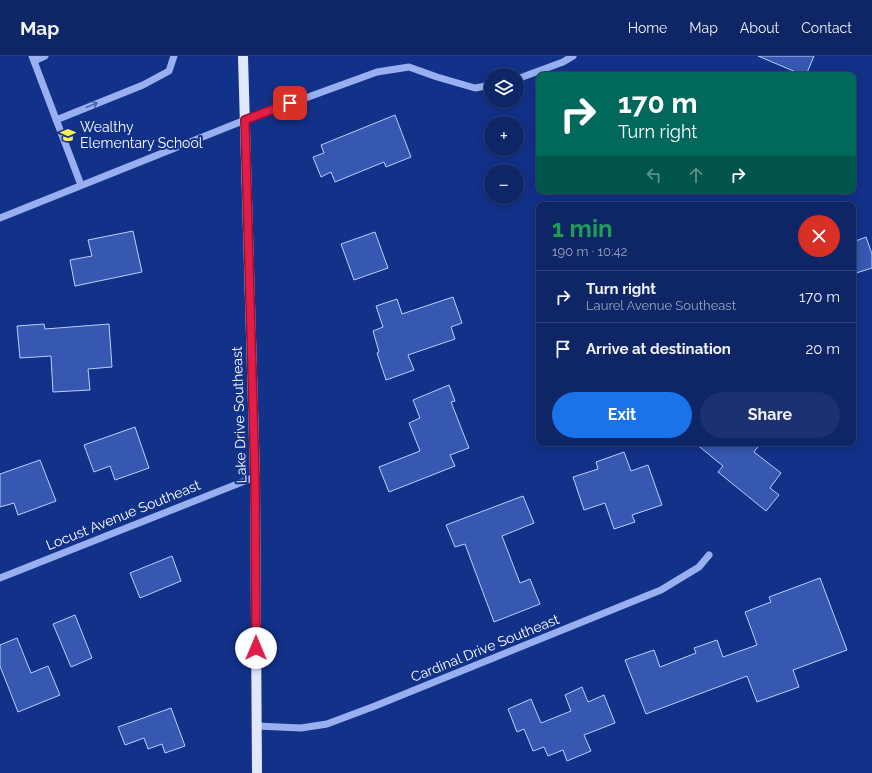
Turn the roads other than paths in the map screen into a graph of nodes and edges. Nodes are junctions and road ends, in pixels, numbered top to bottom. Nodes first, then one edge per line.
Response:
1 (45, 56) edge
2 (174, 56) edge
3 (242, 56) edge
4 (573, 56) edge
5 (33, 58) edge
6 (536, 72) edge
7 (536, 72) edge
8 (524, 76) edge
9 (484, 86) edge
10 (56, 120) junction
11 (245, 120) junction
12 (81, 185) junction
13 (0, 218) edge
14 (255, 477) junction
15 (709, 555) dead end
16 (0, 578) edge
17 (257, 726) junction
18 (257, 773) edge

1 - 5 street
10 -> 2 street
3 - 11 main road, Lake Drive Southeast
4 - 6 street
5 - 10 street
7 - 8 street
9 - 11 street
10 - 12 street
11 - 12 street
11 - 14 main road, Lake Drive Southeast
12 - 13 street
14 - 16 street, Locust Avenue Southeast
14 - 17 main road, Lake Drive Southeast
15 - 17 street, Cardinal Drive Southeast
17 - 18 main road, Lake Drive Southeast

